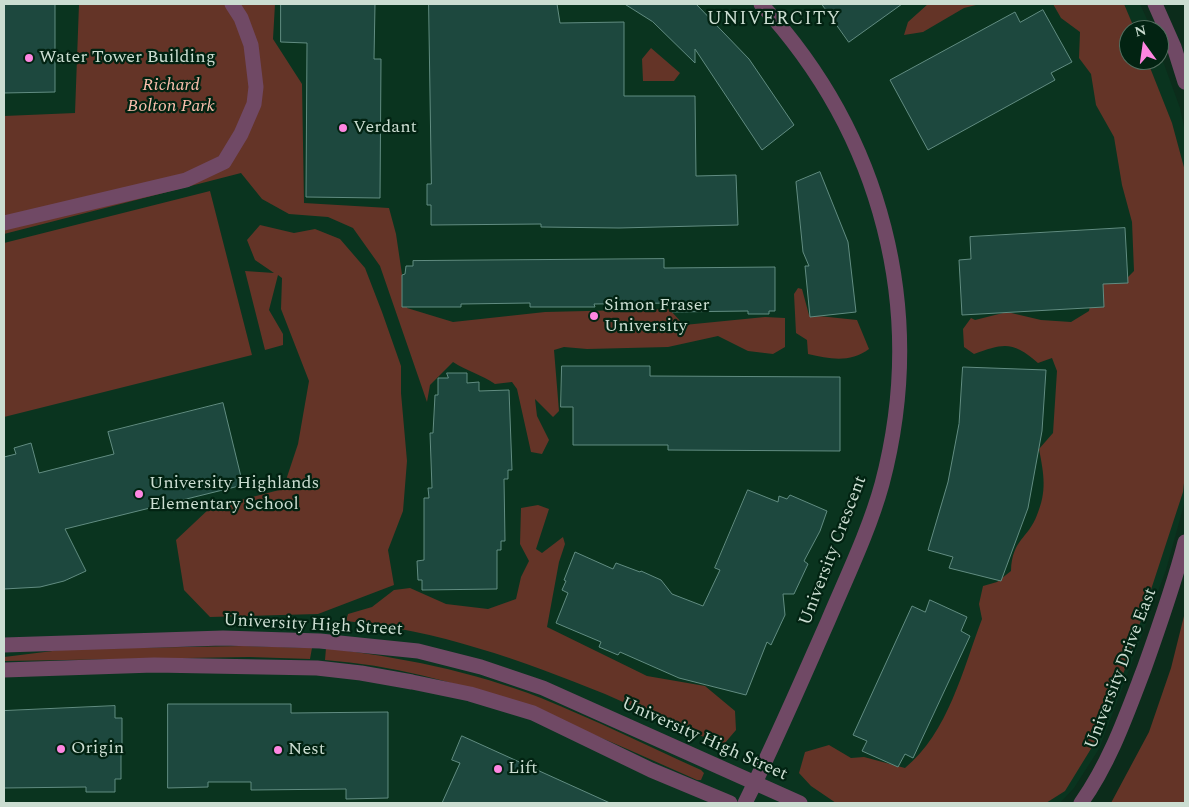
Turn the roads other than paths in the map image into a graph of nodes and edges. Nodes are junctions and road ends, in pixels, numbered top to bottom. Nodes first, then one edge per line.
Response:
1 (232, 4) edge
2 (762, 4) edge
3 (1155, 4) edge
4 (1185, 82) edge
5 (4, 223) edge
6 (1185, 542) edge
7 (4, 644) edge
8 (4, 670) edge
9 (755, 784) junction
10 (730, 803) edge
11 (745, 803) edge
12 (800, 803) edge
13 (1081, 803) edge

1 - 5 street
2 - 9 street, University Crescent
3 - 4 street
6 - 13 street, University Drive East
7 - 9 street, University High Street
8 - 10 street
9 - 11 street, University Crescent
9 - 12 street, University High Street

